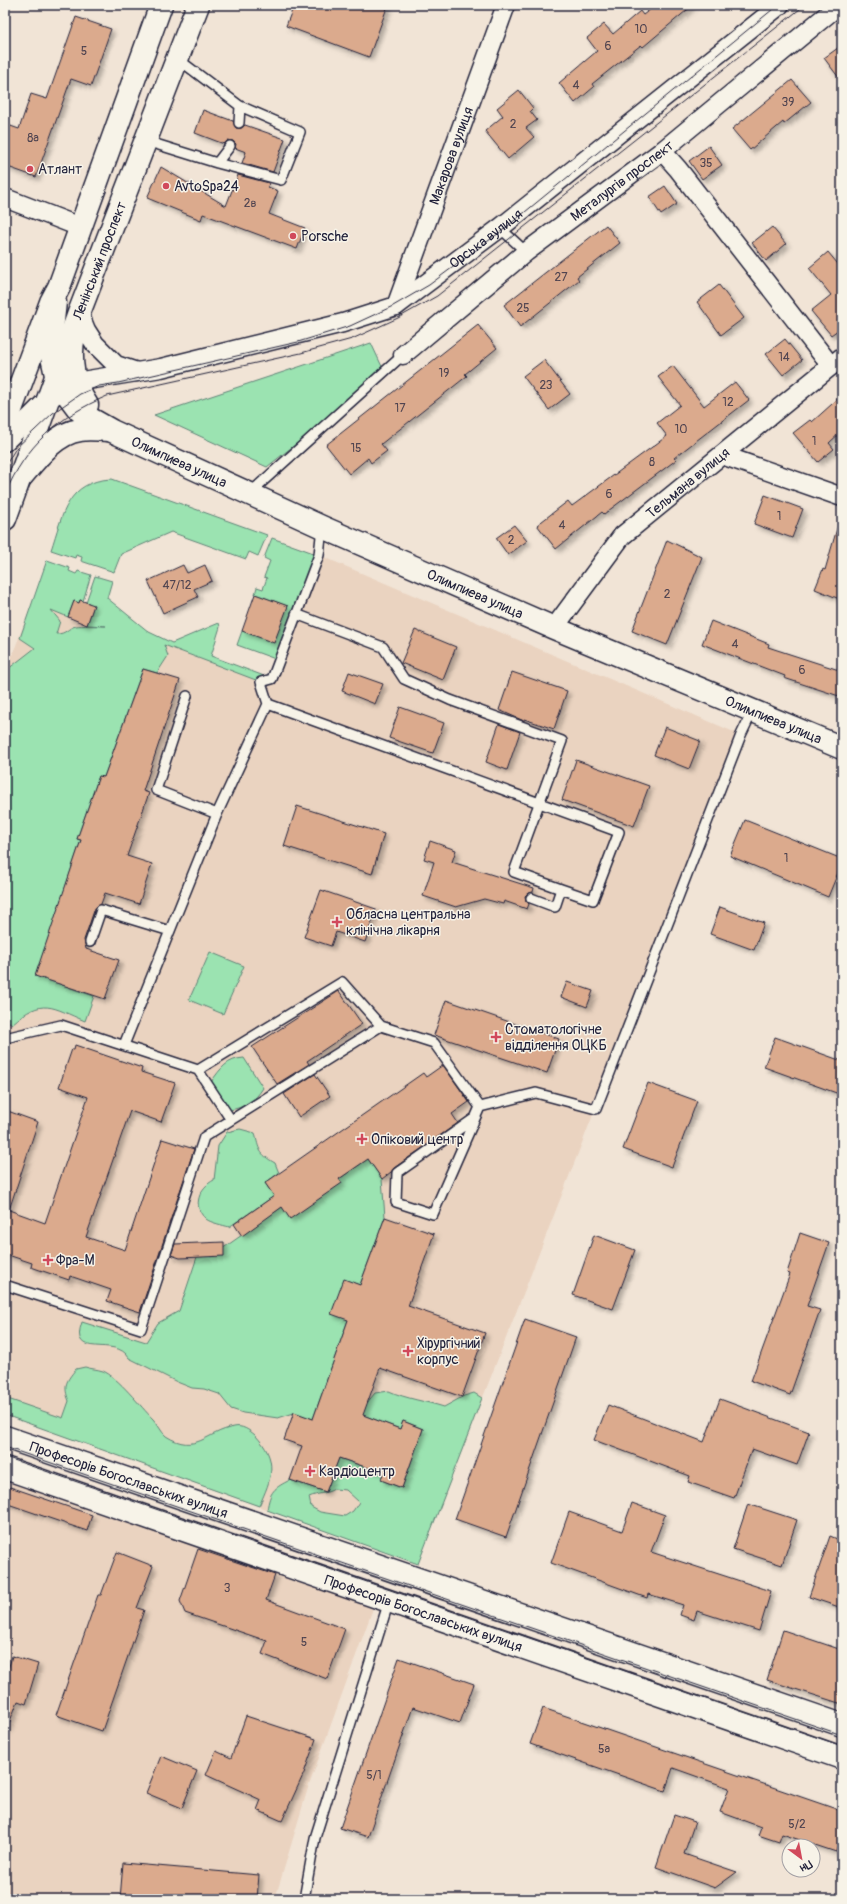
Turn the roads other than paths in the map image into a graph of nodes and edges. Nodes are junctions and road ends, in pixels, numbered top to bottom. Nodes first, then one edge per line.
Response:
1 (161, 5) edge
2 (198, 5) edge
3 (506, 5) edge
4 (780, 5) edge
5 (839, 5) edge
6 (178, 59) junction
7 (240, 106) junction
8 (239, 123) dead end
9 (146, 141) junction
10 (230, 146) dead end
11 (662, 151) junction
12 (217, 163) junction
13 (5, 198) edge
14 (80, 227) junction
15 (500, 228) junction
16 (526, 252) junction
17 (59, 287) junction
18 (396, 306) junction
19 (79, 313) junction
20 (404, 355) joint
21 (837, 361) edge
22 (140, 372) junction
23 (61, 387) junction
24 (5, 426) edge
25 (112, 430) junction
26 (5, 442) edge
27 (722, 455) junction
28 (22, 476) junction
29 (250, 493) junction
30 (842, 498) edge
31 (5, 519) edge
32 (322, 527) junction
33 (296, 614) junction
34 (554, 628) junction
35 (187, 696) dead end
36 (268, 704) junction
37 (752, 712) junction
38 (842, 748) edge
39 (540, 803) junction
40 (217, 814) junction
41 (561, 889) junction
42 (531, 898) dead end
43 (170, 931) junction
44 (90, 942) dead end
45 (381, 1026) junction
46 (5, 1038) edge
47 (124, 1045) junction
48 (198, 1070) junction
49 (480, 1107) junction
50 (475, 1118) junction
51 (231, 1120) junction
52 (5, 1285) edge
53 (5, 1436) edge
54 (5, 1468) edge
55 (389, 1601) junction
56 (842, 1725) edge
57 (842, 1758) edge
58 (304, 1899) edge

1 - 14 main road, Ленінський проспект
2 - 6 main road, Ленінський проспект
3 - 18 street, Макарова вулиця
4 - 15 street, Орська вулиця
5 - 11 street, Металургів проспект
6 - 7 lane
6 - 9 main road, Ленінський проспект
7 - 8 lane
7 - 12 lane
9 - 12 lane
9 - 19 main road, Ленінський проспект
10 - 12 lane
11 - 16 street, Металургів проспект
11 - 21 street
13 - 14 street
14 - 17 main road, Ленінський проспект
15 - 16 lane
15 - 18 street, Орська вулиця
16 - 20 street, Металургів проспект
17 - 23 main road
17 - 24 main road, Ленінський проспект
18 - 22 street, Орська вулиця
19 - 22 street
19 - 23 main road, Ленінський проспект
20 - 29 lane
21 - 27 street, Тельмана вулиця
22 - 23 street, Орська вулиця
23 - 25 main road
23 - 26 street
23 - 28 main road, Ленінський проспект
25 - 28 main road
25 - 29 main road, Олимпиева улица
27 - 30 street
27 - 34 street, Тельмана вулиця
28 - 31 main road, Ленінський проспект
29 - 32 main road, Олимпиева улица
32 - 33 lane
32 - 34 main road, Олимпиева улица
33 - 36 lane
33 - 39 lane
34 - 37 main road, Олимпиева улица
35 - 40 lane
36 - 39 lane
36 - 40 lane
37 - 38 main road, Олимпиева улица
37 - 49 lane
39 - 41 lane
39 - 41 lane
40 - 43 lane
41 - 42 lane
43 - 44 lane
43 - 47 lane
45 - 48 lane
45 - 49 lane
45 - 51 lane
46 - 47 lane
47 - 48 lane
48 - 51 lane
49 - 50 lane
50 - 50 lane
51 - 52 lane
53 - 56 main road, Професорів Богославських вулиця
54 - 55 main road, Професорів Богославських вулиця
55 - 57 main road, Професорів Богославських вулиця
55 - 58 lane

